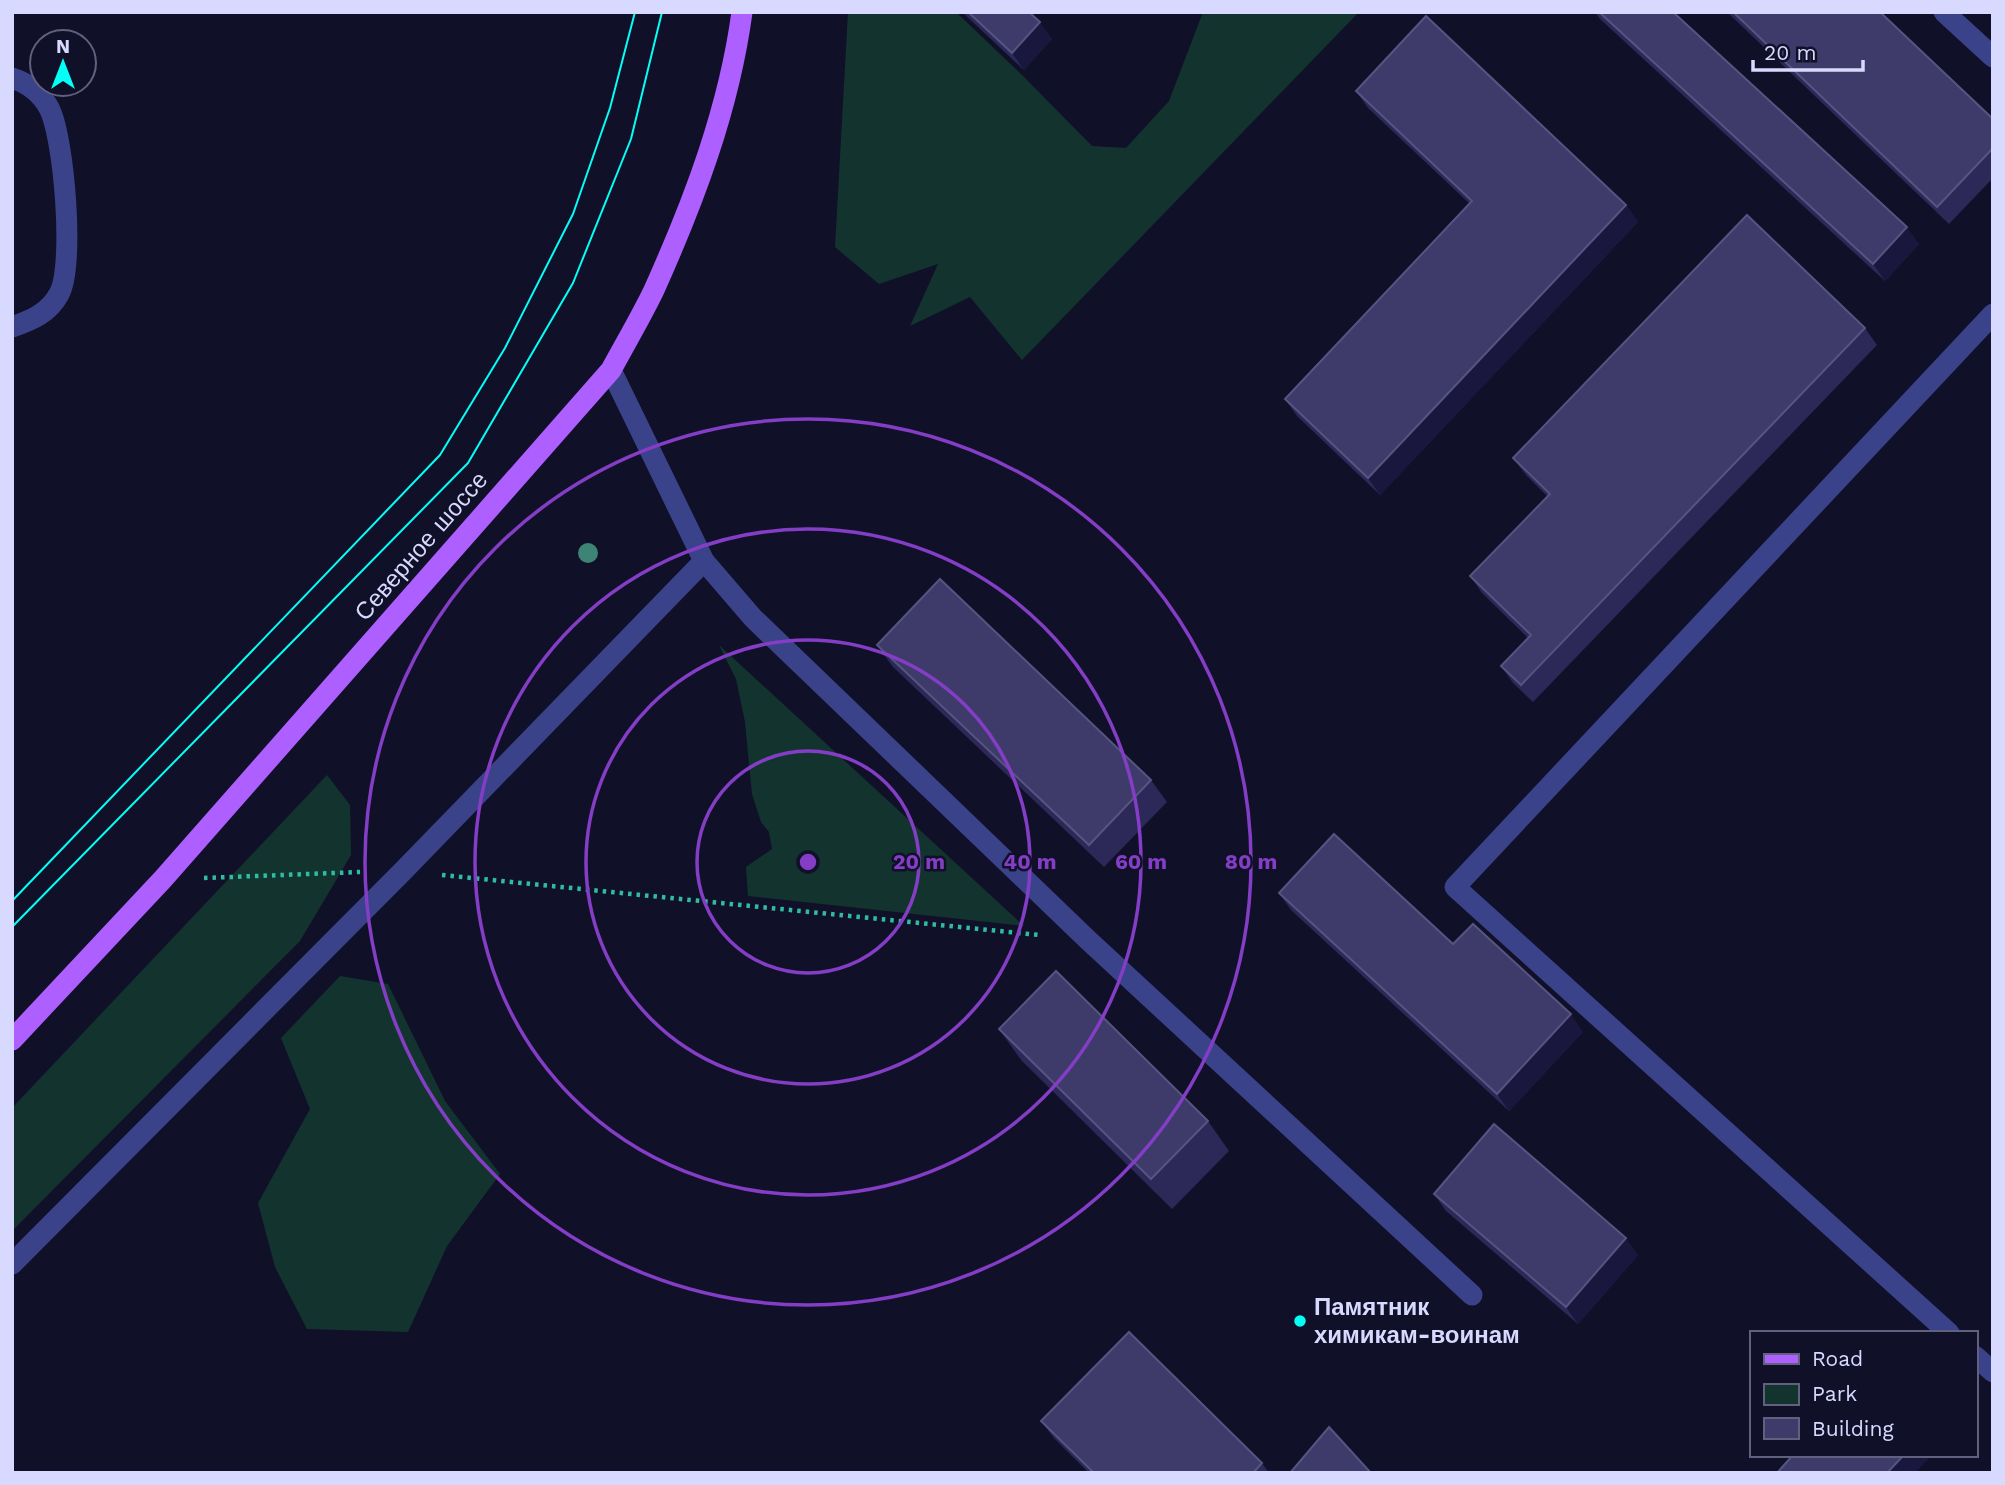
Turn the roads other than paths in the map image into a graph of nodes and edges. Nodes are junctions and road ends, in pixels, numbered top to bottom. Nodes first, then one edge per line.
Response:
1 (743, 12) edge
2 (1944, 12) edge
3 (1993, 57) edge
4 (12, 78) edge
5 (1993, 314) edge
6 (12, 327) edge
7 (611, 370) junction
8 (704, 561) junction
9 (12, 1040) edge
10 (12, 1264) edge
11 (1472, 1295) dead end
12 (1948, 1331) edge
13 (1977, 1358) edge
14 (1993, 1372) edge

1 - 7 main road, Северное шоссе
2 - 3 street
4 - 6 street
5 - 12 street
7 - 8 street
7 - 9 main road, Северное шоссе
8 - 10 street
8 - 11 street
13 - 14 street

